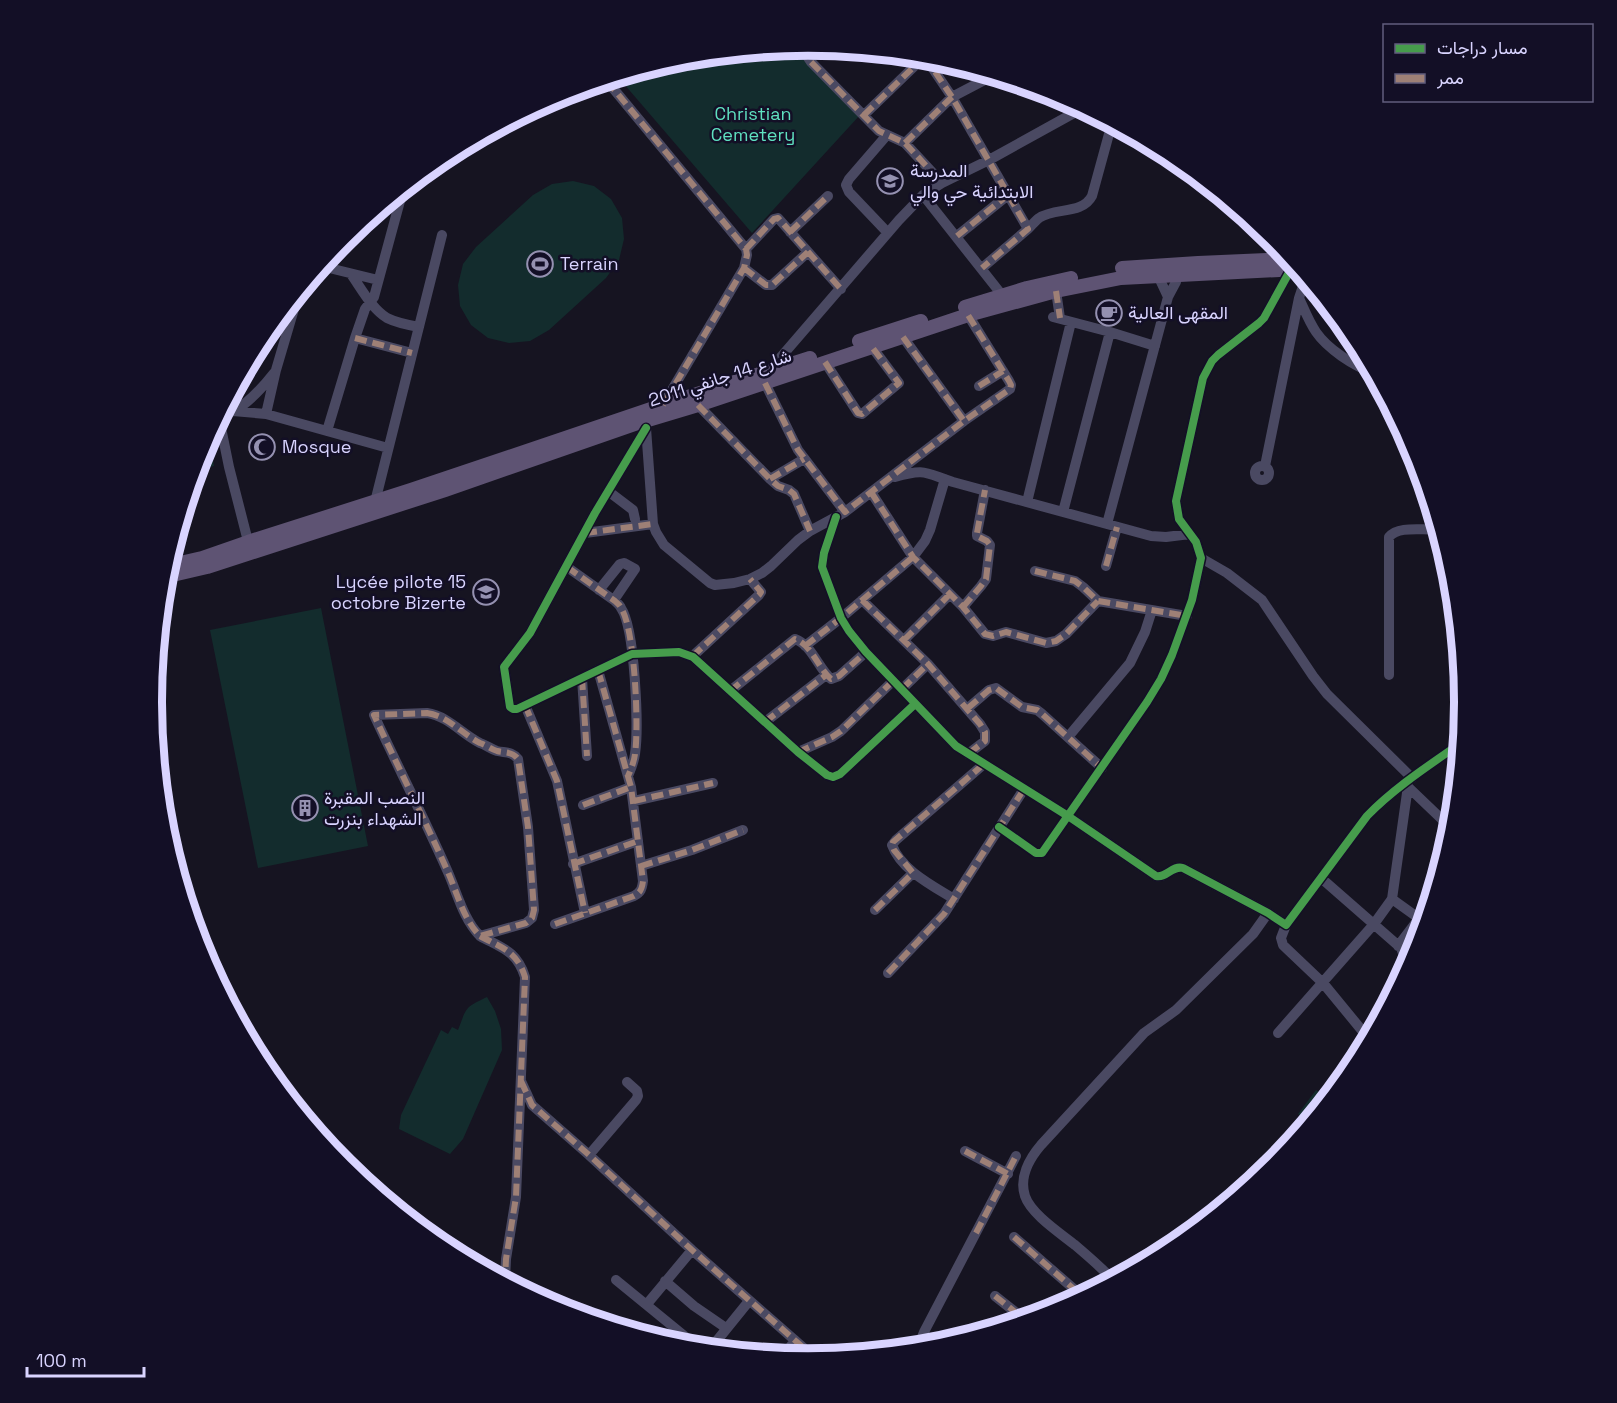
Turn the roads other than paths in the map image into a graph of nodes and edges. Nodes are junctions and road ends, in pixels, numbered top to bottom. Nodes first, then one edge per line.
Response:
1 (807, 56) edge
2 (916, 65) edge
3 (933, 68) edge
4 (984, 80) edge
5 (612, 87) edge
6 (952, 97) junction
7 (1074, 113) edge
8 (864, 115) junction
9 (1110, 130) edge
10 (887, 135) junction
11 (905, 143) junction
12 (989, 160) junction
13 (942, 183) junction
14 (923, 195) junction
15 (1008, 195) junction
16 (828, 196) dead end
17 (398, 203) edge
18 (1028, 229) junction
19 (790, 232) junction
20 (888, 233) junction
21 (442, 235) dead end
22 (957, 236) junction
23 (746, 249) junction
24 (808, 252) junction
25 (1286, 267) edge
26 (330, 268) edge
27 (744, 268) junction
28 (982, 268) junction
29 (1177, 269) junction
30 (1160, 270) junction
31 (1291, 273) edge
32 (351, 274) junction
33 (378, 280) junction
34 (1302, 286) edge
35 (841, 289) junction
36 (1056, 291) junction
37 (1002, 295) junction
38 (1168, 297) junction
39 (1299, 298) junction
40 (371, 302) junction
41 (966, 311) junction
42 (293, 312) edge
43 (1071, 322) junction
44 (419, 327) junction
45 (1110, 332) junction
46 (903, 337) junction
47 (355, 338) junction
48 (1155, 346) junction
49 (872, 347) junction
50 (412, 353) junction
51 (825, 363) junction
52 (1361, 368) edge
53 (276, 370) junction
54 (1003, 371) junction
55 (766, 377) junction
56 (979, 386) dead end
57 (697, 400) junction
58 (663, 405) junction
59 (234, 411) junction
60 (231, 412) edge
61 (266, 414) junction
62 (645, 420) junction
63 (964, 421) junction
64 (223, 430) edge
65 (327, 431) junction
66 (388, 448) junction
67 (804, 459) junction
68 (1265, 466) dead end
69 (770, 479) junction
70 (888, 479) junction
71 (945, 479) junction
72 (985, 490) junction
73 (608, 491) junction
74 (872, 492) junction
75 (375, 502) junction
76 (1027, 502) junction
77 (1063, 512) junction
78 (841, 514) junction
79 (635, 519) dead end
80 (653, 524) junction
81 (1112, 526) junction
82 (1431, 529) edge
83 (810, 531) junction
84 (585, 533) junction
85 (1190, 534) junction
86 (249, 547) junction
87 (913, 557) junction
88 (1201, 558) junction
89 (178, 564) edge
90 (1106, 566) dead end
91 (567, 567) junction
92 (1035, 571) dead end
93 (175, 574) edge
94 (750, 579) junction
95 (600, 590) junction
96 (950, 594) junction
97 (614, 600) junction
98 (862, 600) junction
99 (1098, 601) junction
100 (963, 607) junction
101 (1152, 610) junction
102 (1187, 616) junction
103 (841, 618) junction
104 (904, 640) junction
105 (806, 646) junction
106 (867, 652) junction
107 (632, 654) junction
108 (693, 657) junction
109 (928, 664) junction
110 (598, 670) junction
111 (826, 675) junction
112 (1389, 675) dead end
113 (582, 678) junction
114 (893, 681) junction
115 (902, 689) junction
116 (730, 691) junction
117 (915, 704) junction
118 (525, 705) junction
119 (968, 708) junction
120 (765, 722) junction
121 (1068, 737) junction
122 (1452, 749) edge
123 (798, 752) junction
124 (968, 754) junction
125 (587, 756) dead end
126 (984, 764) junction
127 (1102, 768) junction
128 (630, 782) junction
129 (1408, 782) junction
130 (713, 783) dead end
131 (1024, 789) junction
132 (634, 801) junction
133 (584, 805) dead end
134 (1068, 816) junction
135 (1443, 820) edge
136 (999, 827) junction
137 (743, 830) dead end
138 (638, 841) junction
139 (573, 864) junction
140 (641, 866) junction
141 (913, 873) junction
142 (1321, 878) junction
143 (954, 899) junction
144 (1392, 899) junction
145 (875, 910) dead end
146 (585, 913) junction
147 (1268, 913) junction
148 (1417, 917) edge
149 (555, 924) dead end
150 (1374, 924) junction
151 (1286, 925) junction
152 (1412, 931) edge
153 (480, 936) junction
154 (1398, 946) junction
155 (1404, 952) edge
156 (888, 973) dead end
157 (1323, 983) junction
158 (1363, 1032) edge
159 (1278, 1033) dead end
160 (521, 1081) junction
161 (627, 1082) dead end
162 (965, 1151) dead end
163 (589, 1155) junction
164 (1017, 1156) dead end
165 (1008, 1174) junction
166 (1014, 1237) dead end
167 (692, 1250) junction
168 (505, 1272) edge
169 (1106, 1274) edge
170 (616, 1280) dead end
171 (665, 1281) junction
172 (1075, 1290) edge
173 (995, 1296) dead end
174 (749, 1301) junction
175 (647, 1304) junction
176 (1016, 1313) edge
177 (726, 1328) junction
178 (684, 1335) edge
179 (922, 1337) edge
180 (795, 1340) junction
181 (716, 1341) edge
182 (790, 1347) edge
183 (804, 1348) edge

1 - 8 street
2 - 8 street
3 - 6 street
4 - 6 street
5 - 23 street
6 - 11 street
6 - 12 street
7 - 12 street
8 - 10 street
9 - 18 street
10 - 11 street
10 - 20 street
11 - 13 street
12 - 13 street
12 - 15 street
13 - 14 street
14 - 20 street
14 - 22 street
15 - 18 street
15 - 22 street
16 - 19 street
17 - 33 street
18 - 28 street
19 - 23 street
19 - 24 street
20 - 35 street
21 - 44 street
22 - 28 street
23 - 27 street
24 - 27 street
24 - 35 street
25 - 29 main road, شارع 14 جانفي 2011
26 - 32 street
27 - 58 street
28 - 37 street
29 - 30 main road, شارع 14 جانفي 2011
29 - 38 street
30 - 36 main road, شارع 14 جانفي 2011
30 - 37 main road, شارع 14 جانفي 2011
30 - 38 street
31 - 85 street
32 - 33 street
32 - 40 street
33 - 40 street
34 - 39 street
35 - 55 street
36 - 41 main road, شارع 14 جانفي 2011
36 - 43 street
37 - 41 main road, شارع 14 جانفي 2011
38 - 48 street
39 - 52 street
39 - 68 street
40 - 44 street
40 - 47 street
41 - 46 main road, شارع 14 جانفي 2011
41 - 54 street
41 - 55 main road, شارع 14 جانفي 2011
42 - 53 street
43 - 45 street
43 - 76 street
44 - 50 street
45 - 48 street
45 - 77 street
46 - 49 main road, شارع 14 جانفي 2011
46 - 63 street
47 - 50 street
47 - 65 street
48 - 81 street
49 - 51 main road, شارع 14 جانفي 2011
49 - 51 street
50 - 66 street
51 - 55 main road, شارع 14 جانفي 2011
53 - 59 street
53 - 61 street
54 - 56 street
54 - 63 street
55 - 57 main road, شارع 14 جانفي 2011
55 - 67 street
57 - 58 main road, شارع 14 جانفي 2011
57 - 62 main road, شارع 14 جانفي 2011
57 - 69 street
58 - 62 main road, شارع 14 جانفي 2011
59 - 60 street
59 - 61 street
61 - 65 street
62 - 73 street
62 - 75 main road, شارع 14 جانفي 2011
62 - 80 street
62 - 86 main road, شارع 14 جانفي 2011
63 - 70 street
64 - 86 street
65 - 66 street
66 - 75 street
67 - 69 street
67 - 78 street
69 - 83 street
70 - 71 street
70 - 74 street
71 - 72 street
71 - 87 street
72 - 76 street
72 - 100 street
73 - 79 street
73 - 84 street
74 - 78 street
74 - 87 street
75 - 86 main road, شارع 14 جانفي 2011
76 - 77 street
77 - 81 street
78 - 83 street
78 - 103 street
80 - 84 street
80 - 94 street
81 - 85 street
81 - 90 street
82 - 112 street
83 - 94 street
84 - 91 street
85 - 88 street
86 - 89 main road, شارع 14 جانفي 2011
86 - 93 main road, شارع 14 جانفي 2011
87 - 96 street
87 - 98 street
88 - 102 street
88 - 129 street
91 - 95 street
91 - 118 street
92 - 99 street
94 - 108 street
95 - 97 street
95 - 97 street
96 - 100 street
96 - 104 street
97 - 107 street
98 - 103 street
98 - 104 street
99 - 100 street
99 - 101 street
101 - 102 street
101 - 121 street
102 - 127 street
103 - 105 street
103 - 106 street
104 - 109 street
105 - 111 street
105 - 116 street
106 - 111 street
106 - 114 street
107 - 108 street
107 - 110 street
107 - 128 street
108 - 116 street
109 - 115 street
109 - 119 street
110 - 113 street
110 - 128 street
111 - 120 street
113 - 118 street
113 - 125 street
114 - 115 street
114 - 123 street
115 - 117 street
116 - 120 street
117 - 123 street
117 - 124 street
118 - 139 street
119 - 121 street
119 - 124 street
120 - 123 street
121 - 127 street
122 - 129 street
124 - 126 street
126 - 131 street
126 - 141 street
127 - 134 street
128 - 132 street
128 - 133 street
129 - 135 street
129 - 142 street
129 - 144 street
130 - 132 street
131 - 134 street
131 - 136 street
132 - 138 street
134 - 136 street
134 - 147 street
136 - 143 street
137 - 140 street
138 - 139 street
138 - 140 street
139 - 146 street
140 - 146 street
141 - 143 street
141 - 145 street
142 - 150 street
142 - 151 street
143 - 156 street
144 - 148 street
144 - 150 street
146 - 149 street
147 - 151 street
147 - 169 street
150 - 154 street
150 - 157 street
151 - 157 street
152 - 154 street
153 - 153 street
153 - 160 street
154 - 155 street
157 - 158 street
157 - 159 street
160 - 163 street
160 - 168 street
161 - 163 street
162 - 165 street
163 - 167 street
164 - 165 street
165 - 179 street
166 - 172 street
167 - 171 street
167 - 174 street
170 - 175 street
171 - 175 street
171 - 177 street
173 - 176 street
174 - 177 street
174 - 180 street
175 - 178 street
177 - 181 street
180 - 182 street
180 - 183 street

